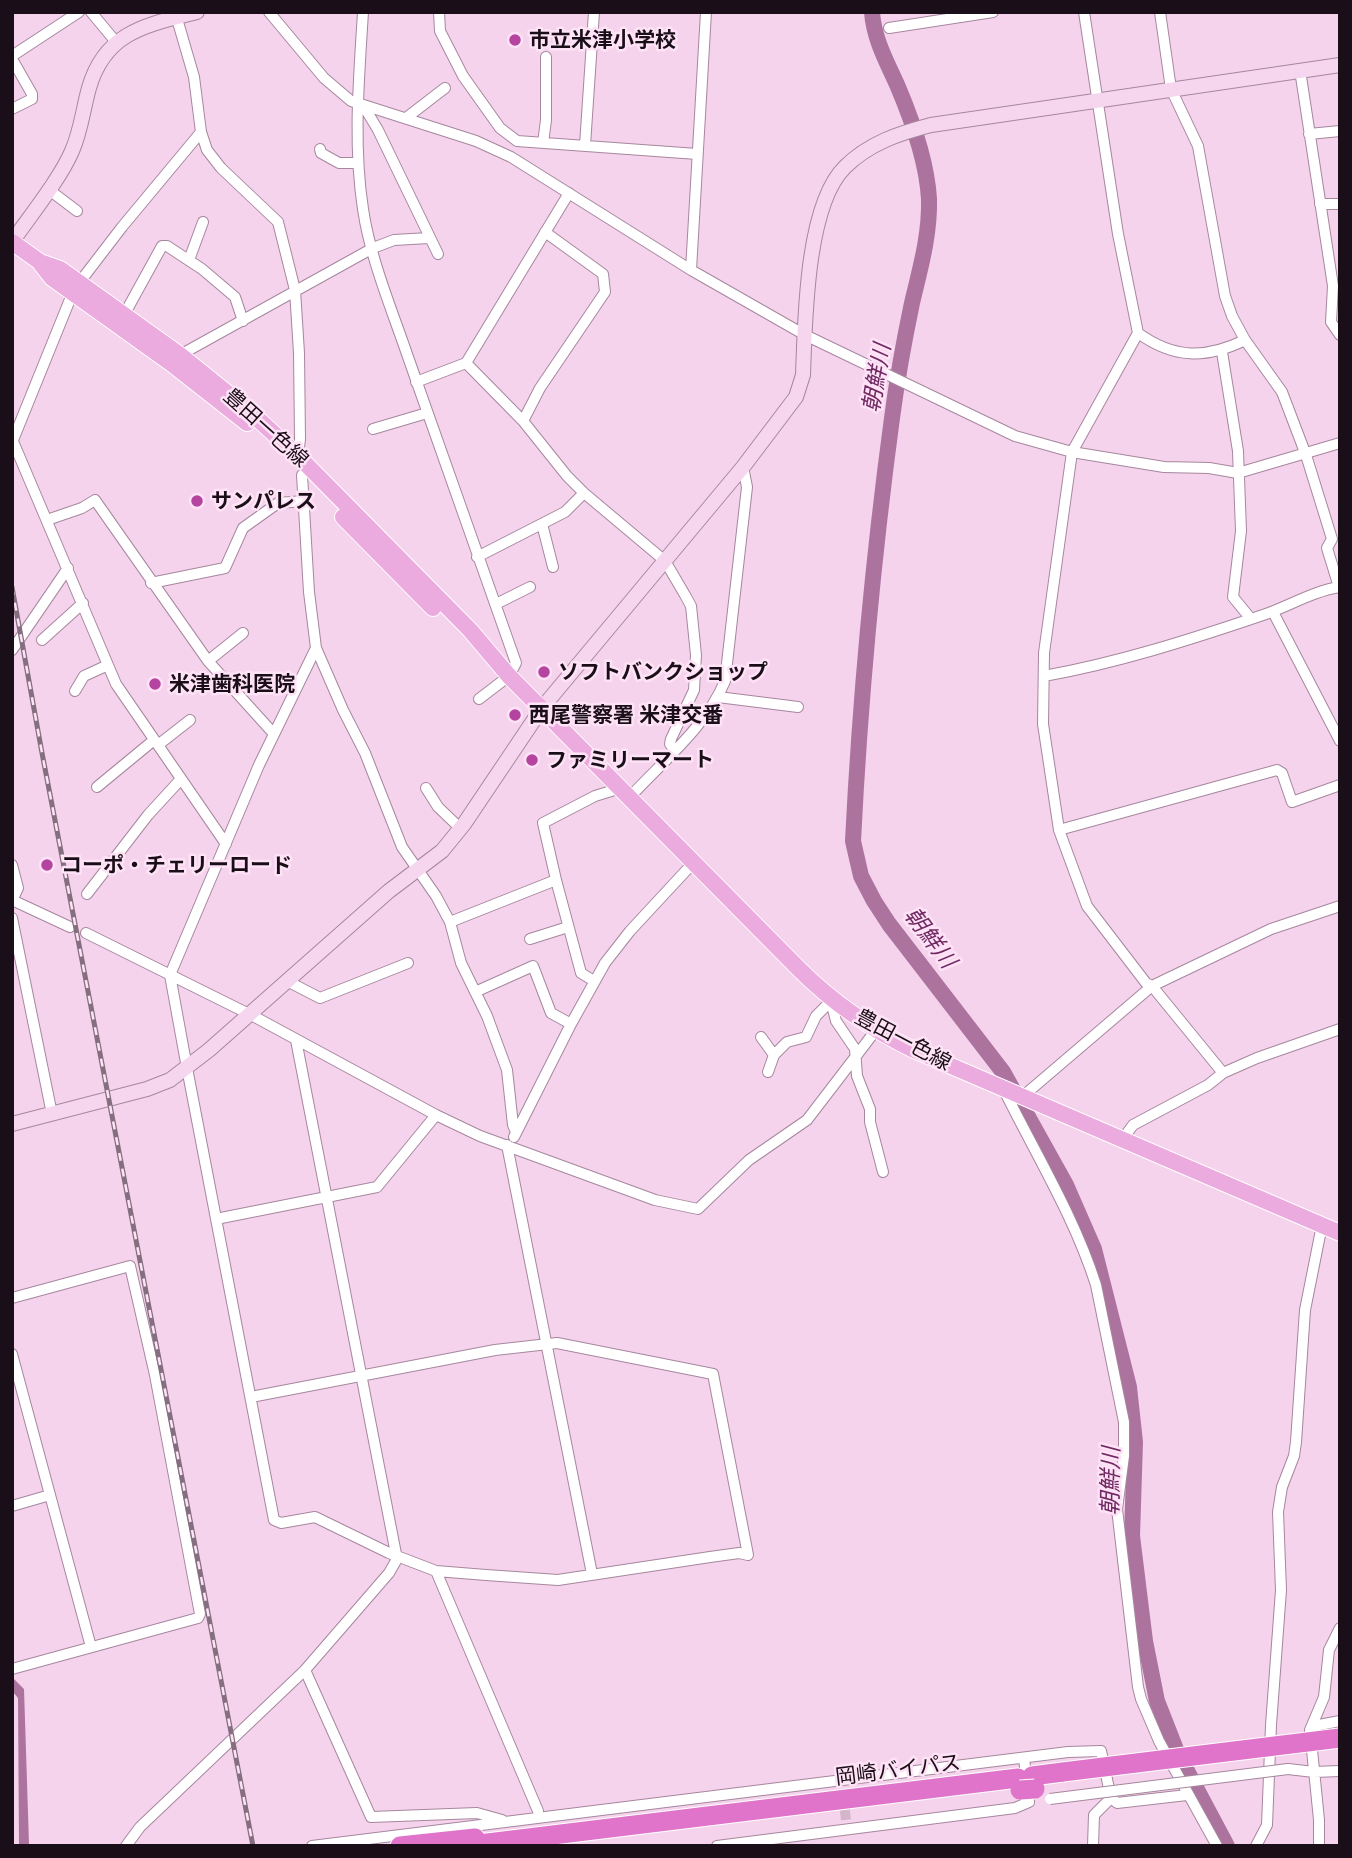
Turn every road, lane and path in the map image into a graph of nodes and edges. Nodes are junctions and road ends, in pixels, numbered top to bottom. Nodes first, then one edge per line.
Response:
1 (91, 12) edge
2 (197, 12) edge
3 (269, 12) edge
4 (363, 12) edge
5 (439, 12) edge
6 (594, 12) edge
7 (706, 12) edge
8 (993, 12) edge
9 (1084, 12) edge
10 (1160, 12) edge
11 (71, 14) edge
12 (176, 15) edge
13 (889, 28) dead end
14 (116, 42) junction
15 (12, 57) edge
16 (546, 57) dead end
17 (1340, 65) edge
18 (1300, 70) junction
19 (444, 88) dead end
20 (1171, 89) junction
21 (1097, 101) junction
22 (360, 104) junction
23 (12, 108) edge
24 (406, 118) junction
25 (1340, 131) edge
26 (201, 132) junction
27 (1309, 134) junction
28 (543, 143) junction
29 (585, 145) junction
30 (320, 149) dead end
31 (697, 154) junction
32 (358, 163) junction
33 (48, 189) junction
34 (569, 193) junction
35 (1320, 204) junction
36 (1340, 204) edge
37 (78, 211) dead end
38 (203, 222) dead end
39 (545, 232) junction
40 (429, 238) junction
41 (12, 242) edge
42 (373, 248) junction
43 (438, 254) dead end
44 (189, 260) junction
45 (691, 270) junction
46 (76, 288) junction
47 (295, 290) junction
48 (124, 315) junction
49 (243, 321) junction
50 (1138, 333) junction
51 (804, 335) junction
52 (1340, 335) edge
53 (1245, 340) junction
54 (1222, 352) junction
55 (180, 355) junction
56 (466, 363) junction
57 (416, 382) junction
58 (427, 414) junction
59 (523, 421) junction
60 (373, 429) dead end
61 (13, 440) edge
62 (1340, 443) edge
63 (1072, 452) junction
64 (1306, 455) junction
65 (298, 456) junction
66 (743, 467) junction
67 (1238, 473) junction
68 (302, 475) junction
69 (584, 493) junction
70 (304, 501) junction
71 (47, 520) junction
72 (542, 524) junction
73 (477, 557) junction
74 (665, 561) junction
75 (552, 567) dead end
76 (68, 568) junction
77 (151, 583) junction
78 (530, 587) dead end
79 (1339, 587) edge
80 (83, 603) junction
81 (496, 604) junction
82 (1273, 612) junction
83 (1251, 619) junction
84 (243, 633) dead end
85 (42, 640) dead end
86 (316, 648) junction
87 (12, 650) edge
88 (493, 659) junction
89 (208, 661) junction
90 (108, 666) junction
91 (509, 676) junction
92 (1044, 676) junction
93 (75, 691) dead end
94 (718, 697) junction
95 (479, 699) dead end
96 (797, 707) dead end
97 (542, 708) junction
98 (190, 720) dead end
99 (274, 734) junction
100 (1339, 739) edge
101 (156, 742) junction
102 (674, 750) junction
103 (181, 779) junction
104 (1340, 785) edge
105 (97, 787) dead end
106 (426, 788) dead end
107 (625, 793) junction
108 (461, 829) junction
109 (1059, 830) junction
110 (226, 844) junction
111 (694, 862) junction
112 (12, 865) edge
113 (418, 870) junction
114 (555, 880) junction
115 (88, 894) dead end
116 (12, 900) edge
117 (1340, 906) edge
118 (12, 918) edge
119 (450, 922) junction
120 (70, 927) dead end
121 (568, 927) junction
122 (86, 933) dead end
123 (530, 939) dead end
124 (408, 964) dead end
125 (170, 975) junction
126 (288, 981) junction
127 (594, 981) junction
128 (1152, 986) junction
129 (475, 992) junction
130 (830, 999) junction
131 (249, 1015) junction
132 (571, 1024) junction
133 (1340, 1029) edge
134 (876, 1030) junction
135 (761, 1037) dead end
136 (296, 1040) junction
137 (774, 1055) junction
138 (856, 1058) junction
139 (187, 1068) junction
140 (768, 1072) dead end
141 (1223, 1073) junction
142 (1005, 1089) junction
143 (1026, 1099) junction
144 (52, 1114) junction
145 (436, 1115) junction
146 (12, 1125) edge
147 (516, 1132) junction
148 (1122, 1140) junction
149 (509, 1146) junction
150 (883, 1172) dead end
151 (327, 1197) junction
152 (216, 1219) junction
153 (1322, 1225) junction
154 (1340, 1233) edge
155 (12, 1298) edge
156 (547, 1344) junction
157 (12, 1354) edge
158 (363, 1374) junction
159 (251, 1397) junction
160 (50, 1495) junction
161 (12, 1506) edge
162 (397, 1556) junction
163 (436, 1571) junction
164 (592, 1574) junction
165 (1340, 1628) edge
166 (91, 1647) junction
167 (12, 1669) edge
168 (305, 1670) junction
169 (1340, 1721) edge
170 (1310, 1730) junction
171 (1340, 1738) edge
172 (1340, 1751) edge
173 (1340, 1771) edge
174 (1314, 1772) junction
175 (1065, 1779) junction
176 (841, 1781) junction
177 (1030, 1785) junction
178 (842, 1794) tunnel mouth
179 (1187, 1795) junction
180 (1111, 1798) junction
181 (538, 1811) dead end
182 (508, 1822) junction
183 (520, 1839) junction
184 (126, 1846) edge
185 (312, 1846) edge
186 (400, 1846) edge
187 (463, 1846) edge
188 (568, 1846) edge
189 (717, 1846) edge
190 (1093, 1846) edge
191 (1217, 1846) edge
192 (1256, 1846) edge
193 (1320, 1846) edge

1 - 14 street
2 - 12 street
3 - 22 street
4 - 22 street
5 - 28 street
6 - 29 street
7 - 31 street
8 - 13 street
9 - 21 street
10 - 20 street
11 - 15 street
12 - 14 street
12 - 26 street
14 - 33 street
15 - 23 street
16 - 28 street
17 - 18 street
18 - 20 street
18 - 27 street
19 - 24 street
20 - 21 street
20 - 53 street
21 - 50 street
21 - 51 street
22 - 24 street
22 - 32 street
22 - 40 street
24 - 34 street
25 - 27 street
26 - 46 street
26 - 47 street
27 - 35 street
28 - 29 street
29 - 31 street
30 - 32 street
31 - 45 street
32 - 42 street
33 - 37 street
33 - 41 street
34 - 39 street
34 - 45 street
35 - 36 street
35 - 52 street
38 - 44 street
39 - 56 street
39 - 59 street
40 - 42 street
40 - 43 street
41 - 46 main road, 豊田一色線
42 - 47 street
42 - 57 street
44 - 48 street
44 - 49 street
45 - 51 street
46 - 48 main road, 豊田一色線
46 - 61 street
46 - 68 main road, 豊田一色線
47 - 49 street
47 - 65 street
48 - 55 main road, 豊田一色線
49 - 55 street
50 - 54 street
50 - 63 street
51 - 63 street
51 - 66 street
53 - 54 street
53 - 64 street
54 - 67 street
55 - 65 main road, 豊田一色線
56 - 57 street
56 - 59 street
57 - 58 street
58 - 60 street
58 - 73 street
59 - 69 street
61 - 71 street
62 - 64 street
63 - 67 street
63 - 92 street
64 - 67 street
64 - 79 street
65 - 88 main road, 豊田一色線
66 - 74 street
66 - 94 street
67 - 83 street
68 - 70 street
68 - 88 main road, 豊田一色線
69 - 72 street
69 - 74 street
70 - 77 street
70 - 86 street
71 - 76 street
71 - 77 street
72 - 73 street
72 - 75 street
73 - 81 street
74 - 97 street
74 - 102 street
76 - 80 street
76 - 87 street
77 - 89 street
78 - 81 street
79 - 82 street
80 - 85 street
80 - 90 street
81 - 91 street
82 - 83 street
82 - 100 street
83 - 92 street
84 - 89 street
86 - 99 street
86 - 113 street
88 - 91 main road, 豊田一色線
89 - 99 street
90 - 93 street
90 - 101 street
91 - 95 street
91 - 97 main road, 豊田一色線
92 - 109 street
94 - 96 street
94 - 102 street
97 - 107 main road, 豊田一色線
97 - 108 street
98 - 101 street
99 - 110 street
101 - 103 street
101 - 105 street
102 - 107 street
103 - 110 street
103 - 115 street
104 - 109 street
106 - 108 street
107 - 111 main road, 豊田一色線
107 - 114 street
108 - 113 street
109 - 128 street
110 - 125 street
111 - 127 street
111 - 130 main road, 豊田一色線
112 - 116 street
113 - 119 street
113 - 126 street
114 - 119 street
114 - 121 street
116 - 120 street
117 - 128 street
118 - 144 street
119 - 129 street
121 - 123 street
121 - 127 street
122 - 125 street
124 - 126 street
125 - 131 street
125 - 139 street
126 - 131 street
127 - 132 street
128 - 141 street
128 - 143 street
129 - 132 street
129 - 147 street
130 - 134 main road, 豊田一色線
130 - 137 street
130 - 138 street
131 - 136 street
131 - 139 street
132 - 147 street
133 - 141 street
134 - 138 street
134 - 142 main road, 豊田一色線
135 - 137 street
136 - 145 street
136 - 151 street
137 - 140 street
138 - 149 street
138 - 150 street
139 - 144 street
139 - 152 street
141 - 148 street
142 - 143 main road, 豊田一色線
142 - 179 street
143 - 148 main road, 豊田一色線
144 - 146 street
145 - 149 street
145 - 151 street
147 - 149 street
148 - 153 main road, 豊田一色線
149 - 156 street
151 - 152 street
151 - 158 street
152 - 159 street
153 - 154 main road, 豊田一色線
153 - 192 street
155 - 166 street
156 - 158 street
156 - 164 street
156 - 164 street
157 - 160 street
158 - 159 street
158 - 162 street
159 - 162 street
160 - 161 street
160 - 166 street
162 - 163 street
162 - 168 street
163 - 164 street
163 - 181 street
165 - 170 street
166 - 167 street
168 - 182 street
168 - 184 street
169 - 170 street
170 - 174 street
171 - 175 highway, 岡崎バイパス, bridge
172 - 175 highway, 岡崎バイパス
173 - 174 street
174 - 177 street, bridge
174 - 193 street
175 - 177 highway, 岡崎バイパス
176 - 177 street
176 - 178 street
176 - 182 street
177 - 180 street
177 - 183 highway, 岡崎バイパス
177 - 188 highway, 岡崎バイパス
177 - 189 street
179 - 180 street
179 - 191 street
180 - 190 street
182 - 185 street
183 - 186 highway
183 - 187 highway, 岡崎バイパス

